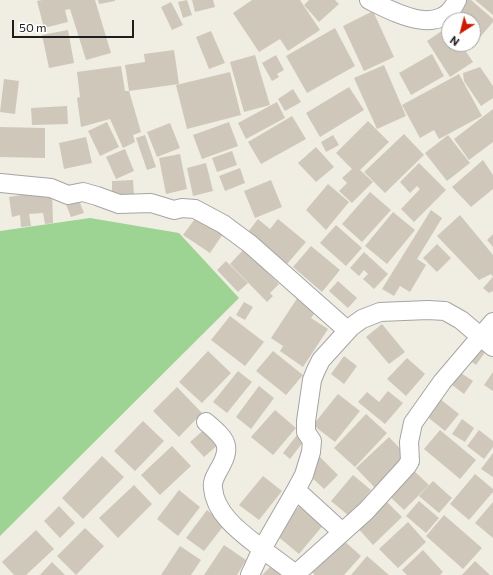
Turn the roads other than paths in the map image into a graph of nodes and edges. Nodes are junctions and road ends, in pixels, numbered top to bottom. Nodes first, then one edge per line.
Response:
1 (369, 0) edge
2 (457, 0) edge
3 (0, 183) edge
4 (493, 322) edge
5 (347, 330) junction
6 (487, 341) edge
7 (206, 422) dead end
8 (296, 490) junction
9 (341, 532) junction
10 (262, 549) junction
11 (296, 574) edge
12 (250, 575) edge

1 - 2 street
3 - 5 street
4 - 6 street
5 - 6 street
5 - 8 street
6 - 9 street
7 - 10 street
8 - 9 street
8 - 10 street
9 - 11 street
10 - 11 street
10 - 12 street

